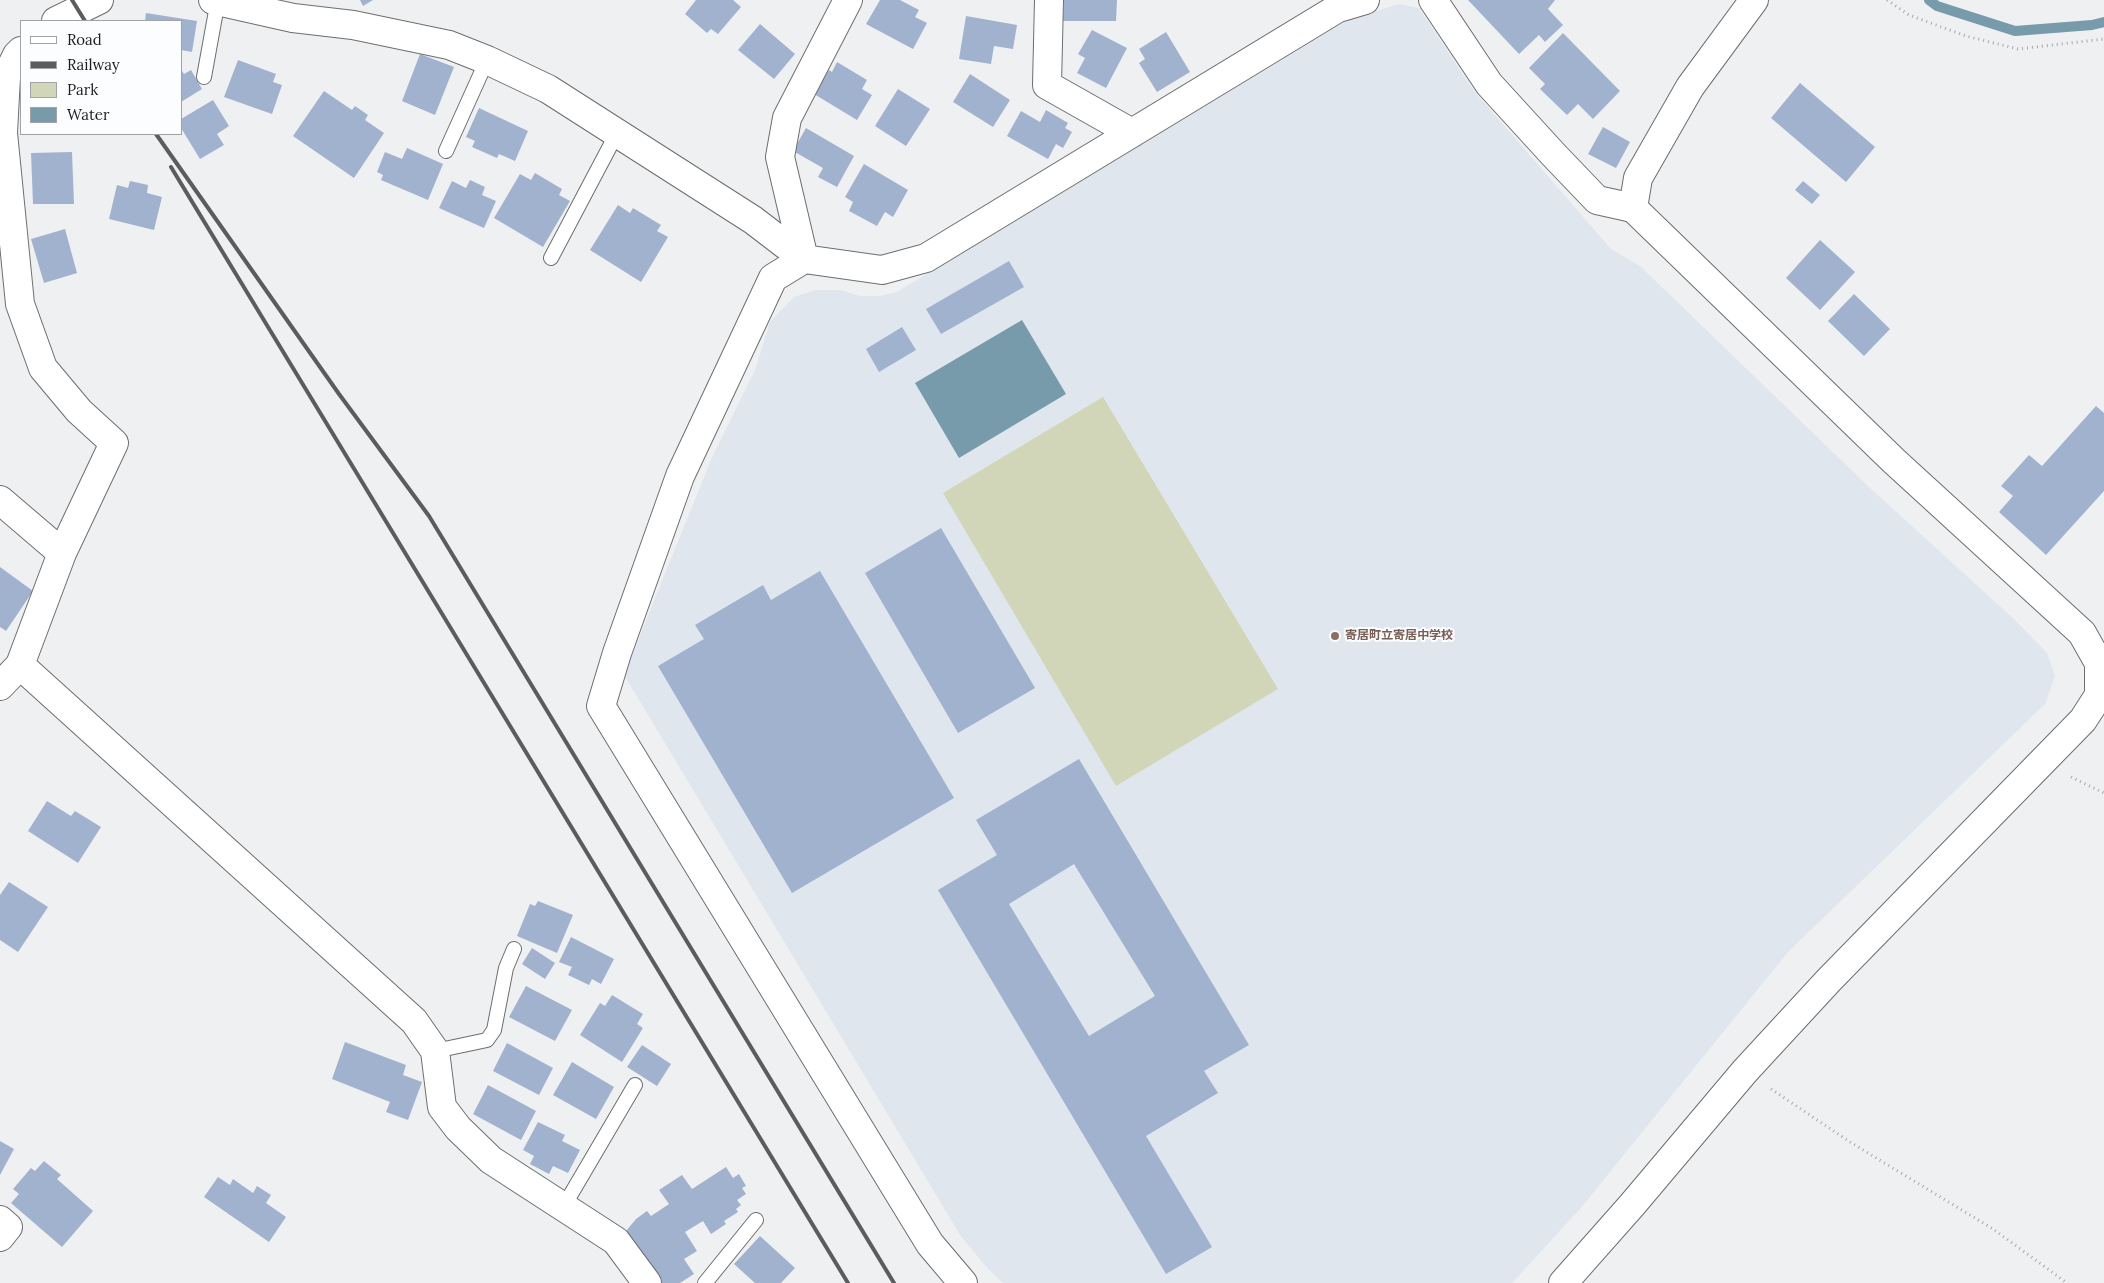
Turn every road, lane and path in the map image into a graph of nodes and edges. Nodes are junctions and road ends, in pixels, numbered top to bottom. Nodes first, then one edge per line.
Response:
1 (99, 0) edge
2 (213, 0) edge
3 (218, 0) edge
4 (848, 0) edge
5 (1049, 0) edge
6 (1366, 0) edge
7 (1433, 0) edge
8 (1754, 0) edge
9 (1887, 0) edge
10 (58, 20) edge
11 (2104, 39) edge
12 (20, 52) edge
13 (487, 60) junction
14 (204, 76) dead end
15 (617, 133) junction
16 (1132, 133) junction
17 (446, 151) dead end
18 (1634, 208) junction
19 (551, 258) dead end
20 (804, 259) junction
21 (0, 500) edge
22 (62, 553) junction
23 (2102, 663) edge
24 (20, 665) junction
25 (0, 686) edge
26 (514, 949) dead end
27 (435, 1051) junction
28 (1744, 1071) junction
29 (635, 1085) dead end
30 (564, 1206) junction
31 (0, 1220) edge
32 (756, 1220) dead end
33 (0, 1237) edge
34 (647, 1283) edge
35 (705, 1283) edge
36 (963, 1283) edge
37 (1563, 1283) edge
38 (2067, 1283) edge

1 - 10 street
2 - 3 street
3 - 13 street
3 - 14 lane
4 - 20 street
5 - 16 street
6 - 16 street
7 - 18 street
8 - 18 street
9 - 11 path
12 - 22 street
13 - 15 street
13 - 17 lane
15 - 19 lane
15 - 20 street
16 - 20 street
18 - 23 street
20 - 36 street
21 - 22 street
22 - 24 street
23 - 28 street
24 - 25 street
24 - 27 street
26 - 27 lane
27 - 30 street
28 - 37 street
28 - 38 path
29 - 30 lane
30 - 34 street
31 - 33 street
32 - 35 lane

